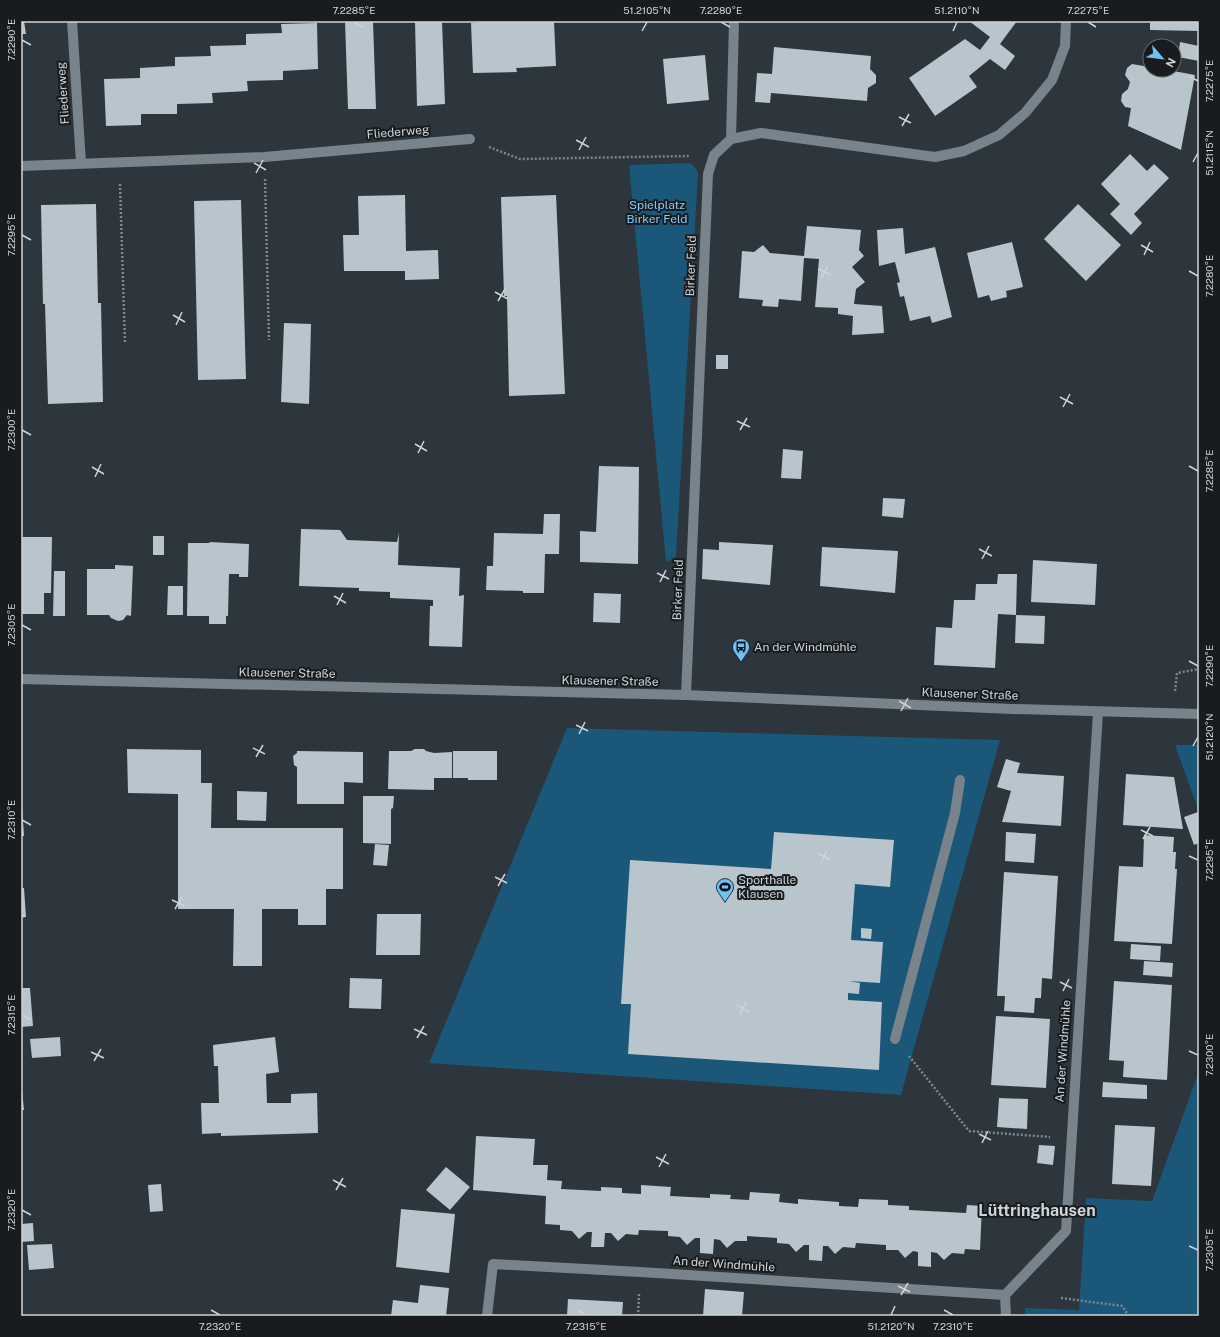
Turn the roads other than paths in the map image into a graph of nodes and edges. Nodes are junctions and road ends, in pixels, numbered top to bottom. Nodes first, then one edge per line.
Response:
1 (72, 21) edge
2 (734, 21) edge
3 (1066, 21) edge
4 (470, 139) road end
5 (731, 139) junction
6 (81, 163) junction
7 (21, 166) edge
8 (21, 679) edge
9 (686, 695) junction
10 (1098, 712) junction
11 (1199, 714) edge
12 (960, 780) dead end
13 (895, 1039) road end
14 (1005, 1295) junction
15 (487, 1316) edge
16 (1006, 1316) edge

1 - 6 street, Fliederweg
2 - 5 street
3 - 5 street
4 - 6 street, Fliederweg
5 - 9 street, Birker Feld
6 - 7 street, Fliederweg
8 - 9 street, Klausener Straße
9 - 10 street, Klausener Straße
10 - 11 street, Klausener Straße
10 - 14 street, An der Windmühle
12 - 13 street
14 - 15 street, An der Windmühle
14 - 16 street

